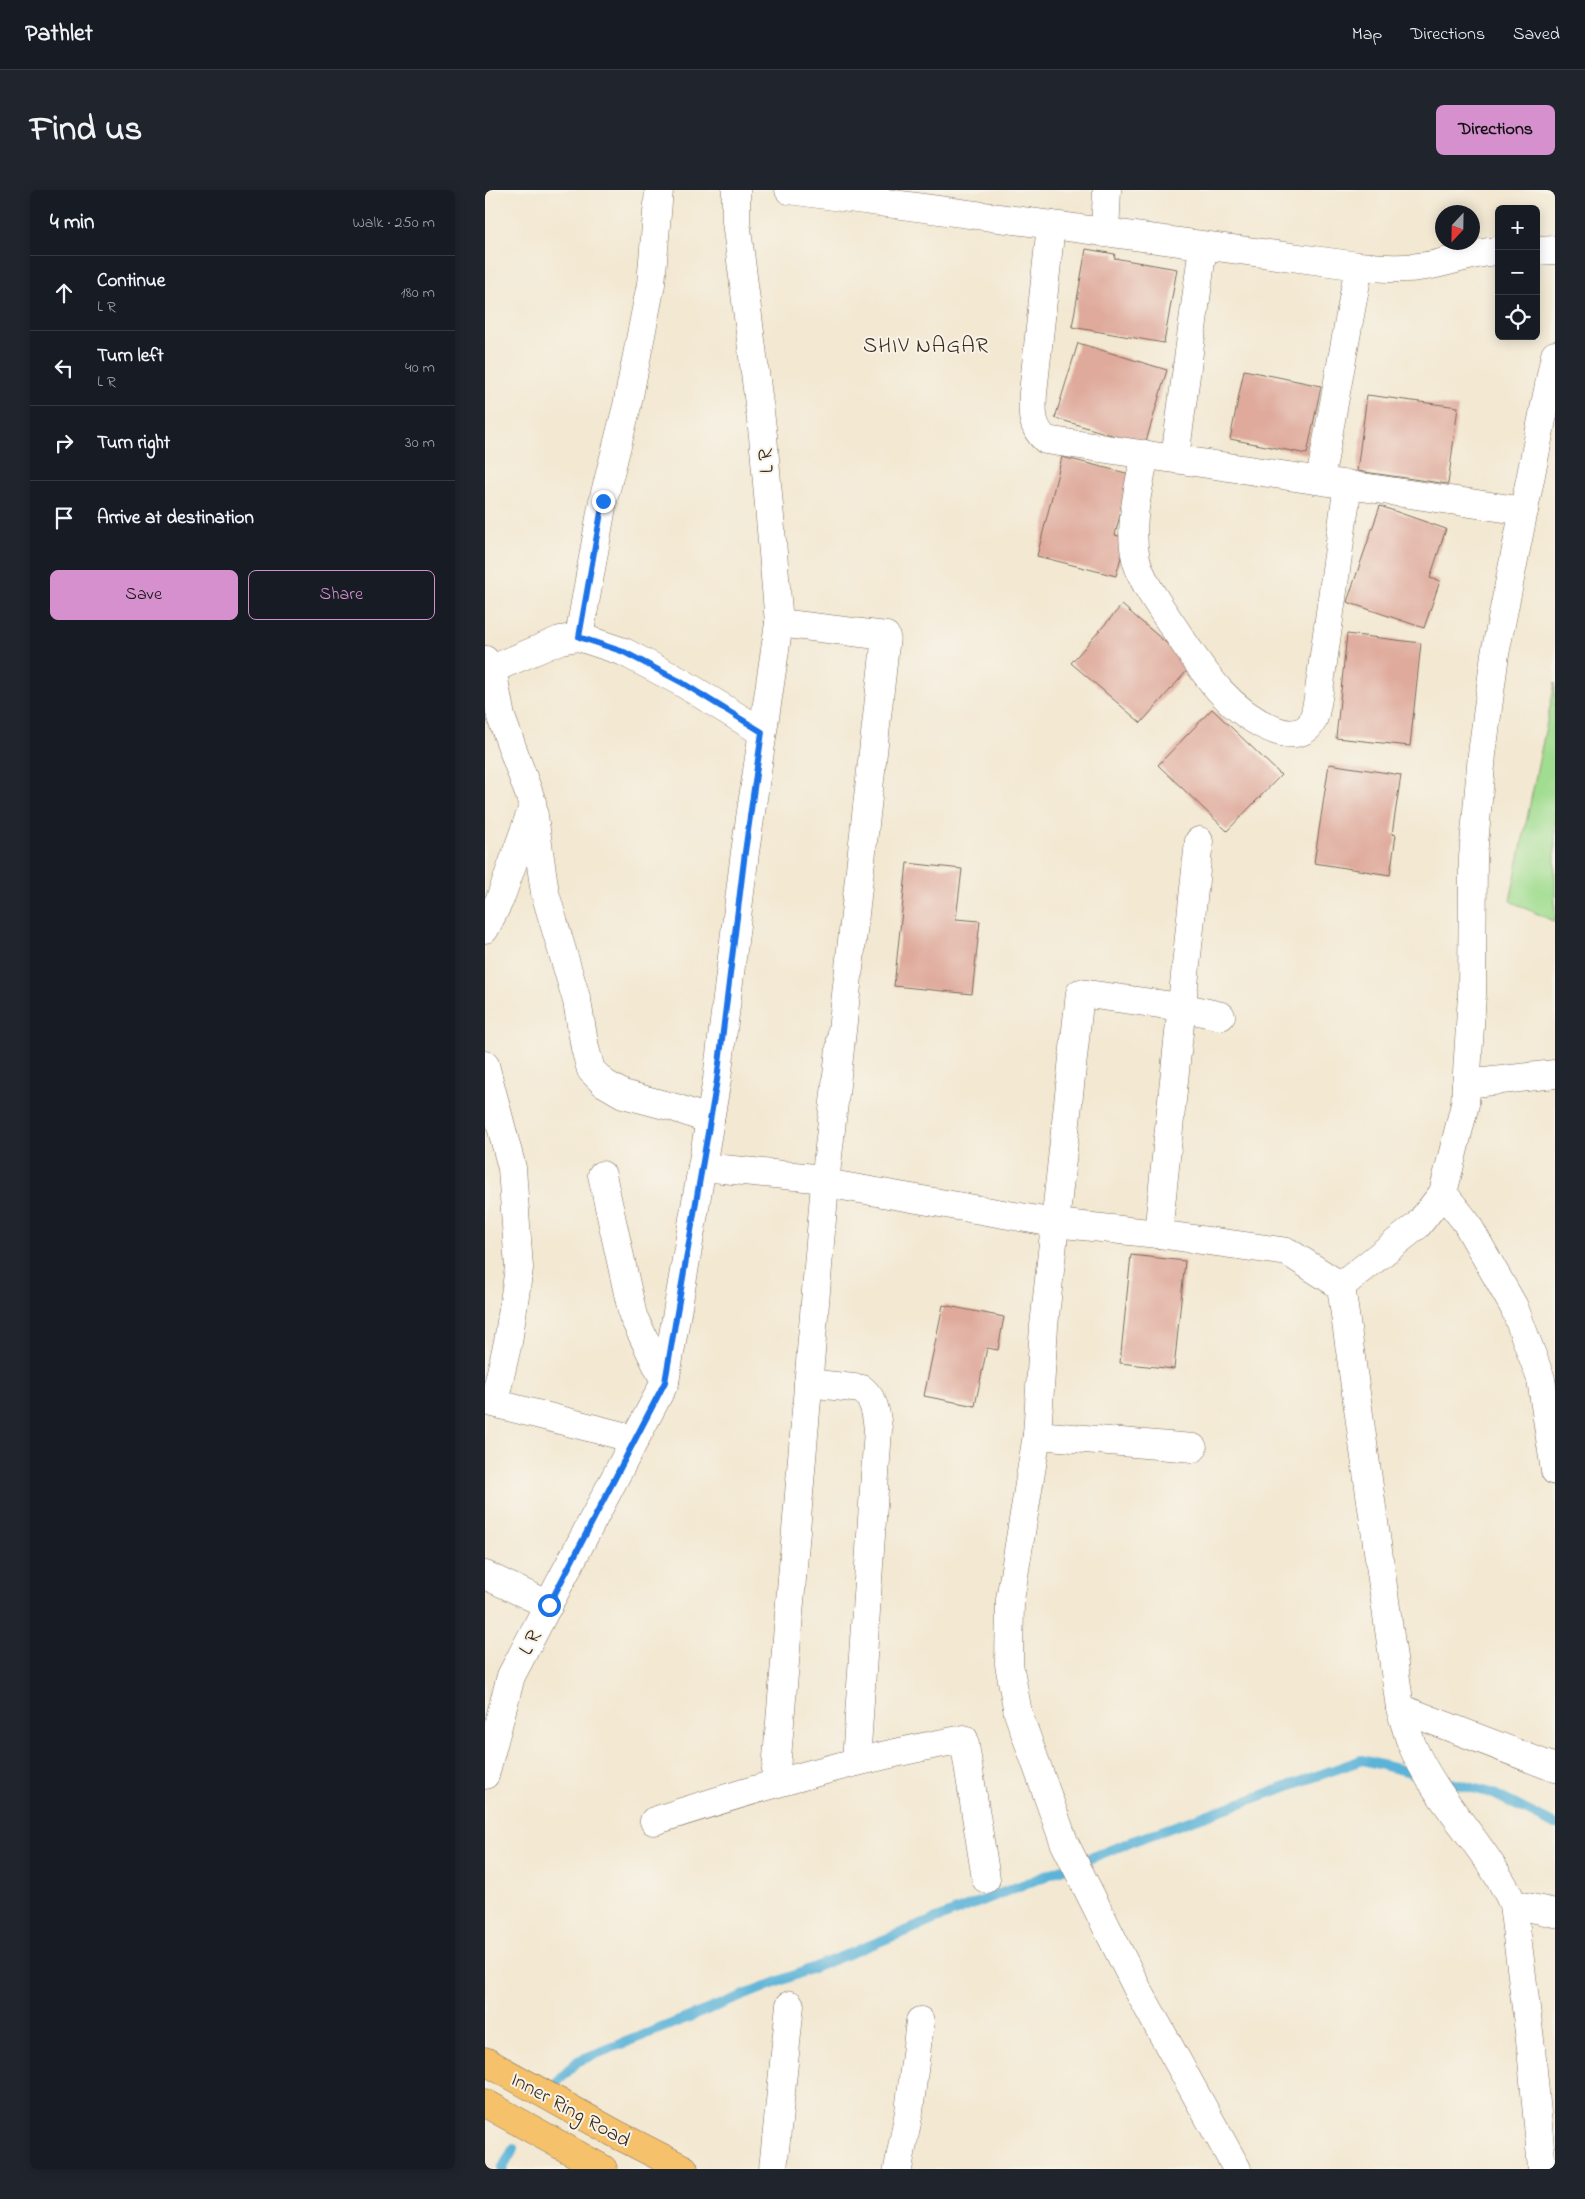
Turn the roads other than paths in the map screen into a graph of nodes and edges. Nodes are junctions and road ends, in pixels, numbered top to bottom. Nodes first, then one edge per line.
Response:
1 (659, 190) edge
2 (736, 190) edge
3 (789, 190) edge
4 (1107, 190) edge
5 (1051, 225) junction
6 (1105, 232) junction
7 (1203, 246) junction
8 (1555, 250) edge
9 (1495, 251) edge
10 (1540, 251) edge
11 (1359, 266) junction
12 (1555, 354) edge
13 (1145, 454) junction
14 (1175, 458) junction
15 (1320, 480) junction
16 (1347, 484) junction
17 (1524, 511) junction
18 (779, 623) junction
19 (579, 637) junction
20 (488, 664) edge
21 (762, 732) junction
22 (533, 808) junction
23 (1199, 841) dead end
24 (485, 929) edge
25 (1181, 1007) junction
26 (1221, 1016) dead end
27 (485, 1065) edge
28 (1555, 1074) edge
29 (1466, 1084) junction
30 (710, 1120) junction
31 (702, 1167) junction
32 (602, 1176) dead end
33 (825, 1181) junction
34 (1443, 1193) junction
35 (1055, 1223) junction
36 (1158, 1234) junction
37 (1341, 1286) junction
38 (665, 1382) junction
39 (808, 1383) junction
40 (490, 1402) edge
41 (1037, 1435) junction
42 (635, 1439) junction
43 (1193, 1448) dead end
44 (1555, 1471) edge
45 (485, 1575) edge
46 (549, 1605) junction
47 (1400, 1708) junction
48 (856, 1762) junction
49 (1555, 1768) edge
50 (485, 1774) edge
51 (775, 1782) junction
52 (654, 1821) dead end
53 (986, 1879) dead end
54 (1513, 1904) junction
55 (1555, 1913) edge
56 (790, 2005) dead end
57 (920, 2021) dead end
58 (485, 2061) edge
59 (485, 2103) edge
60 (603, 2169) edge
61 (684, 2169) edge
62 (773, 2169) edge
63 (898, 2169) edge
64 (1237, 2169) edge
65 (1542, 2169) edge

1 - 19 street
2 - 18 street, L R
3 - 5 street
4 - 6 street
5 - 6 street
5 - 13 street
6 - 7 street
7 - 11 street
7 - 14 street
8 - 10 street
9 - 11 street
11 - 15 street
12 - 17 street
13 - 14 street
13 - 16 street
14 - 15 street
15 - 16 street
16 - 17 street
17 - 29 street
18 - 21 street, L R
18 - 33 street
19 - 20 street
19 - 21 street
20 - 22 street
21 - 30 street, L R
22 - 24 street
22 - 30 street
23 - 25 street
25 - 26 street
25 - 35 street
25 - 36 street
27 - 40 street
28 - 29 street
29 - 34 street
30 - 31 street, L R
31 - 33 street
31 - 38 street, L R
32 - 38 street
33 - 35 street
33 - 39 street
34 - 37 street
34 - 44 street
35 - 36 street
35 - 41 street
36 - 37 street
37 - 47 street
38 - 42 street, L R
39 - 48 street
39 - 51 street
40 - 42 street
41 - 43 street
41 - 64 street
42 - 46 street, L R
45 - 46 street
46 - 50 street, L R
47 - 49 street
47 - 54 street
48 - 51 street
48 - 53 street
51 - 52 street
54 - 55 street
54 - 65 street
56 - 62 street
57 - 63 street
58 - 61 main road, Inner Ring Road
59 - 60 main road, Inner Ring Road

